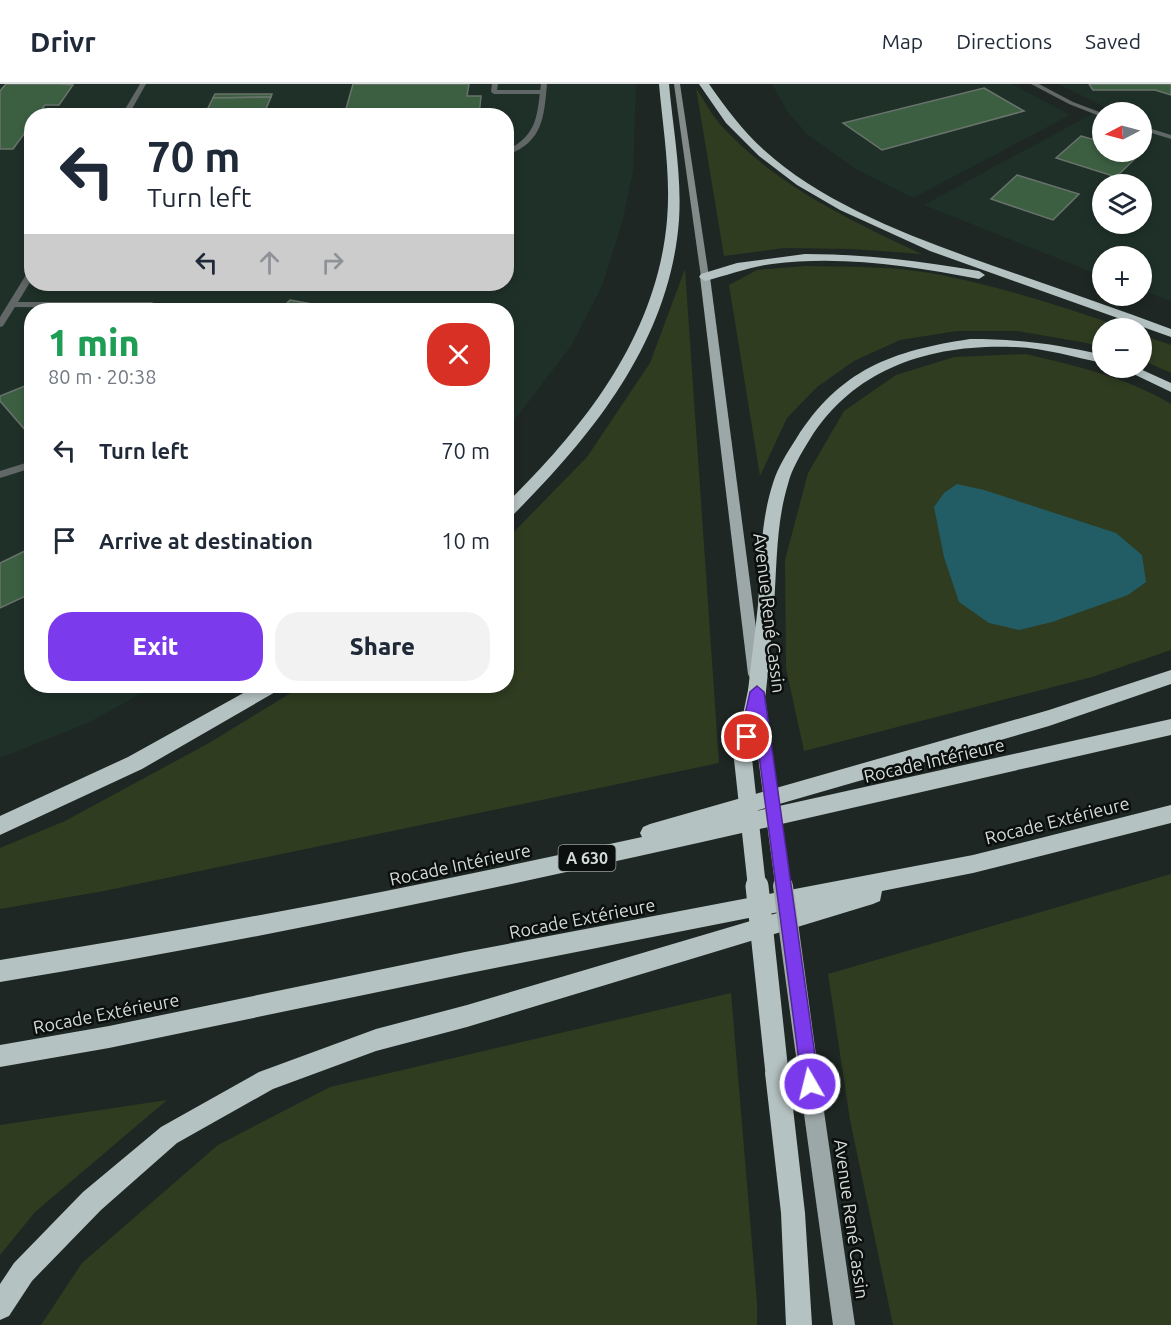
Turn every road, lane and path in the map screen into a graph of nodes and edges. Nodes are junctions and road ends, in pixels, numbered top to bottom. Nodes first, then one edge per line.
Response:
1 (143, 84) edge
2 (495, 84) edge
3 (664, 84) edge
4 (677, 84) edge
5 (704, 84) edge
6 (1034, 84) edge
7 (544, 88) edge
8 (129, 108) edge
9 (1092, 112) edge
10 (1152, 131) edge
11 (1171, 137) edge
12 (514, 150) edge
13 (705, 277) junction
14 (24, 284) edge
15 (12, 303) junction
16 (24, 303) edge
17 (1104, 318) edge
18 (0, 324) edge
19 (1171, 333) edge
20 (1152, 335) edge
21 (1171, 342) edge
22 (1092, 357) edge
23 (1150, 378) edge
24 (1171, 388) edge
25 (24, 467) edge
26 (0, 475) edge
27 (514, 505) edge
28 (1171, 677) edge
29 (757, 692) junction
30 (259, 693) edge
31 (1171, 727) edge
32 (1171, 814) edge
33 (0, 826) edge
34 (973, 864) junction
35 (472, 884) junction
36 (0, 972) edge
37 (0, 1056) edge
38 (0, 1307) edge
39 (799, 1325) edge
40 (844, 1325) edge

1 - 8 street
2 - 7 street
3 - 27 highway
4 - 13 main road, Avenue René Cassin
5 - 19 highway
6 - 9 street
7 - 12 street
10 - 11 street
13 - 17 highway
13 - 29 main road, Avenue René Cassin
14 - 15 street
15 - 16 street
15 - 18 street
20 - 21 highway
22 - 29 highway
23 - 24 highway
25 - 26 street
28 - 35 highway
29 - 39 highway, bridge
29 - 40 main road, Avenue René Cassin, bridge
30 - 33 highway
31 - 35 highway, Rocade Intérieure / A 630
32 - 34 highway, Rocade Extérieure
34 - 37 highway, Rocade Extérieure
34 - 38 highway
35 - 36 highway, Rocade Intérieure / A 630

